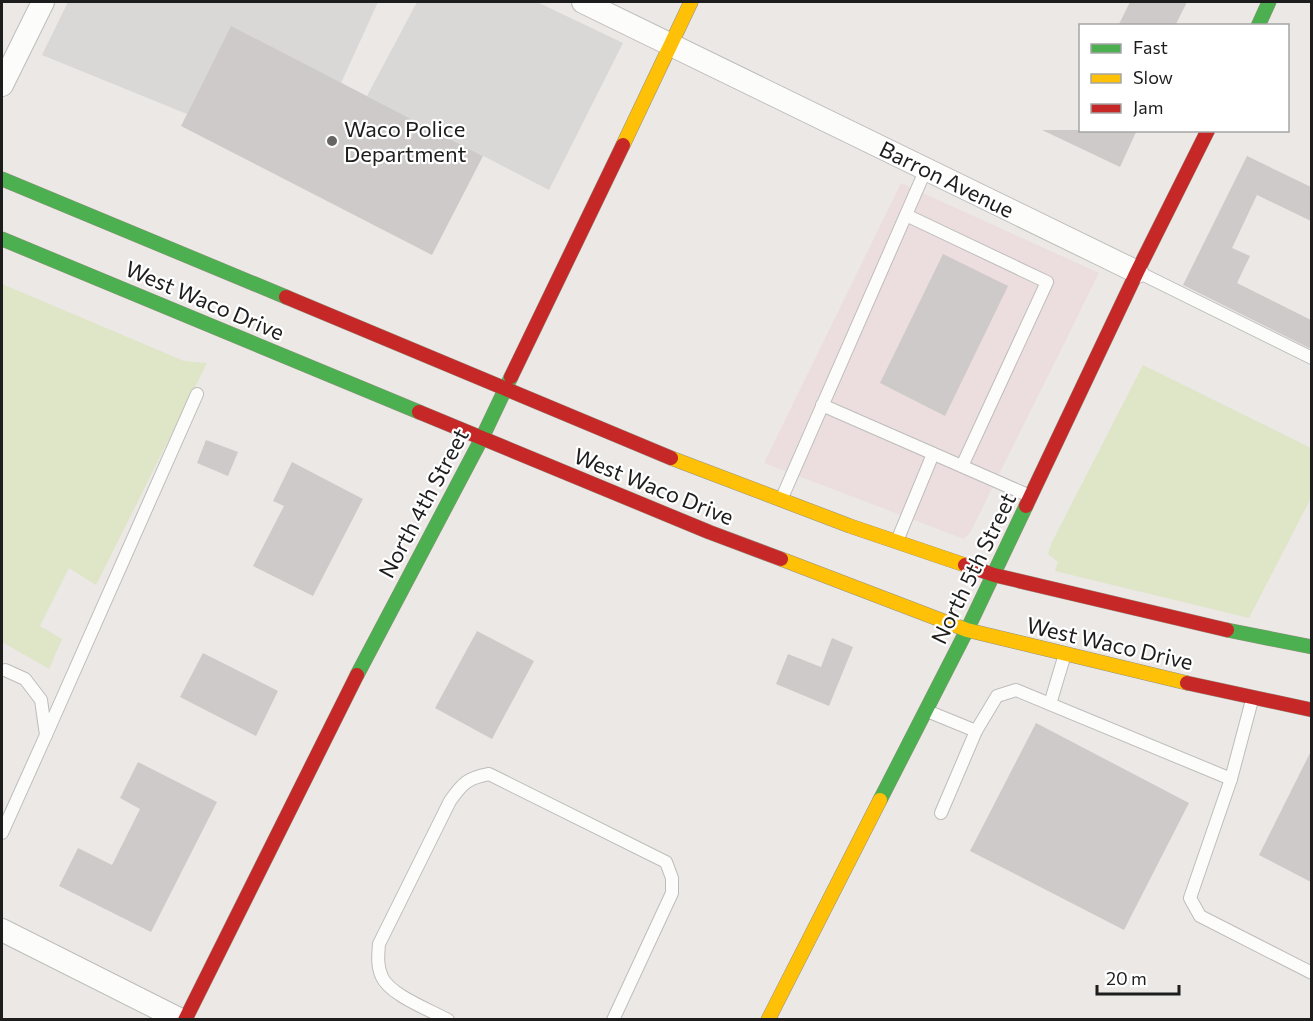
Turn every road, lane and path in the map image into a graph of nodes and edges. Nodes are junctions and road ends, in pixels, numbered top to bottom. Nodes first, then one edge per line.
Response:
1 (43, 2) edge
2 (583, 2) edge
3 (691, 2) edge
4 (1269, 2) edge
5 (1259, 24) edge
6 (670, 44) junction
7 (2, 86) edge
8 (1207, 132) edge
9 (926, 169) junction
10 (2, 178) edge
11 (906, 215) junction
12 (2, 239) edge
13 (1137, 272) junction
14 (1311, 358) edge
15 (505, 388) junction
16 (197, 394) dead end
17 (822, 405) junction
18 (482, 438) junction
19 (933, 454) junction
20 (962, 466) junction
21 (1031, 497) junction
22 (780, 501) junction
23 (897, 542) junction
24 (993, 575) junction
25 (967, 630) junction
26 (1311, 647) edge
27 (1065, 654) junction
28 (5, 670) dead end
29 (1252, 698) junction
30 (1050, 704) junction
31 (926, 710) junction
32 (1311, 710) edge
33 (976, 731) junction
34 (46, 735) junction
35 (1231, 779) junction
36 (941, 813) dead end
37 (2, 833) edge
38 (2, 930) edge
39 (1311, 973) edge
40 (183, 1020) edge
41 (448, 1020) edge
42 (613, 1020) edge
43 (768, 1020) edge

1 - 7 street
2 - 6 street, Barron Avenue
3 - 6 main road, North 4th Street
4 - 5 main road
6 - 9 street, Barron Avenue
6 - 15 main road, North 4th Street
8 - 13 main road, North 5th Street
9 - 11 lane
9 - 13 street, Barron Avenue
10 - 15 main road, West Waco Drive
11 - 17 lane
11 - 20 lane
12 - 18 main road, West Waco Drive
13 - 14 lane, Barron Avenue
13 - 21 main road, North 5th Street
15 - 18 main road, North 4th Street
15 - 22 main road, West Waco Drive
16 - 34 lane
17 - 19 lane
17 - 22 lane
18 - 25 main road, West Waco Drive
18 - 40 main road, North 4th Street
19 - 20 lane
19 - 23 lane
20 - 21 lane
21 - 24 main road, North 5th Street
22 - 23 main road, West Waco Drive
23 - 24 main road, West Waco Drive
24 - 25 main road, North 5th Street
24 - 26 main road, West Waco Drive
25 - 27 main road, West Waco Drive
25 - 31 main road, North 5th Street
27 - 29 main road, West Waco Drive
27 - 30 lane
28 - 34 lane
29 - 32 main road, West Waco Drive
29 - 35 lane
30 - 33 lane
30 - 35 lane
31 - 33 lane
31 - 43 main road, North 5th Street
33 - 36 lane
34 - 37 lane
35 - 39 lane
38 - 40 street
41 - 42 lane

